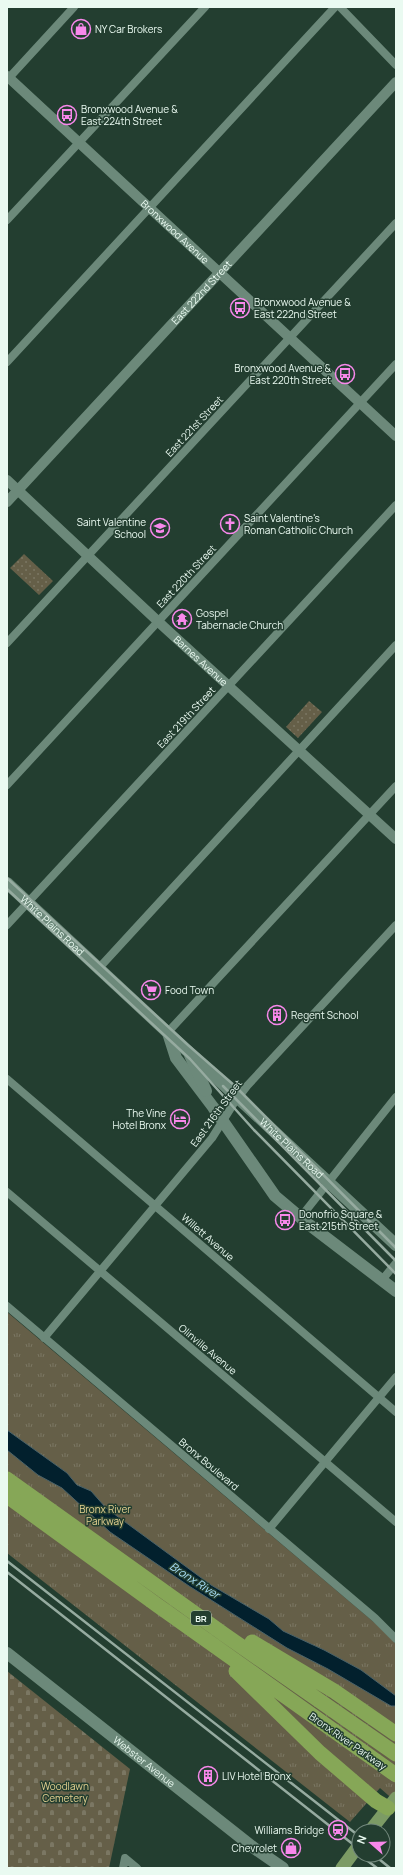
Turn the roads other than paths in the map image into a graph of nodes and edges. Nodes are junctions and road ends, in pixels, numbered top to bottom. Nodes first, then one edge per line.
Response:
1 (74, 7) edge
2 (205, 7) edge
3 (335, 7) edge
4 (340, 7) edge
5 (396, 65) edge
6 (8, 78) edge
7 (396, 82) edge
8 (79, 143) junction
9 (149, 208) junction
10 (7, 220) edge
11 (396, 223) edge
12 (220, 272) junction
13 (290, 338) junction
14 (7, 362) edge
15 (396, 364) edge
16 (360, 403) junction
17 (396, 436) edge
18 (7, 480) edge
19 (18, 490) junction
20 (7, 502) edge
21 (396, 505) edge
22 (88, 556) junction
23 (158, 621) junction
24 (7, 643) edge
25 (396, 645) edge
26 (228, 686) junction
27 (299, 750) junction
28 (7, 784) edge
29 (396, 786) edge
30 (370, 814) junction
31 (396, 839) edge
32 (7, 883) edge
33 (28, 902) junction
34 (7, 925) edge
35 (396, 925) edge
36 (99, 968) junction
37 (168, 1032) junction
38 (188, 1050) junction
39 (7, 1079) edge
40 (238, 1097) junction
41 (396, 1097) edge
42 (213, 1107) junction
43 (223, 1121) junction
44 (328, 1181) junction
45 (7, 1192) edge
46 (155, 1205) junction
47 (300, 1218) junction
48 (396, 1245) edge
49 (396, 1262) edge
50 (100, 1271) junction
51 (382, 1280) junction
52 (396, 1291) edge
53 (7, 1306) edge
54 (44, 1338) junction
55 (396, 1377) edge
56 (379, 1397) junction
57 (396, 1412) edge
58 (325, 1462) junction
59 (7, 1479) edge
60 (7, 1496) edge
61 (396, 1522) edge
62 (269, 1528) junction
63 (159, 1588) junction
64 (179, 1621) junction
65 (396, 1639) edge
66 (7, 1653) edge
67 (396, 1734) edge
68 (396, 1754) edge
69 (396, 1775) edge
70 (392, 1803) edge
71 (376, 1823) edge
72 (122, 1868) edge
73 (137, 1868) edge
74 (283, 1868) edge

1 - 6 street
2 - 8 street
3 - 9 street
4 - 5 street
6 - 8 street, Bronxwood Avenue
7 - 12 street, East 222nd Street
8 - 9 street, Bronxwood Avenue
8 - 10 street
9 - 12 street, Bronxwood Avenue
9 - 14 street
11 - 13 street, East 221st Street
12 - 13 street, Bronxwood Avenue
12 - 19 street, East 222nd Street
13 - 16 street, Bronxwood Avenue
13 - 22 street, East 221st Street
15 - 16 street, East 220th Street
16 - 17 street, Bronxwood Avenue
16 - 23 street, East 220th Street
18 - 19 street, Barnes Avenue
19 - 20 street, East 222nd Street
19 - 22 street, Barnes Avenue
21 - 26 street, East 219th Street
22 - 23 street, Barnes Avenue
22 - 24 street, East 221st Street
23 - 26 street, Barnes Avenue
23 - 28 street, East 220th Street
25 - 27 street
26 - 27 street, Barnes Avenue
26 - 33 street, East 219th Street
27 - 30 street, Barnes Avenue
27 - 36 street
29 - 30 street
30 - 31 street, Barnes Avenue
30 - 37 street
32 - 33 main road, White Plains Road
33 - 34 street, East 219th Street
33 - 36 main road, White Plains Road
35 - 40 street, East 216th Street
36 - 37 main road, White Plains Road
37 - 38 main road, White Plains Road
37 - 42 main road, White Plains Road
38 - 40 main road, White Plains Road
38 - 42 main road, White Plains Road
39 - 46 street, Willett Avenue
40 - 43 street, East 216th Street
40 - 44 main road, White Plains Road
41 - 44 street
42 - 43 main road, White Plains Road
43 - 46 street, East 216th Street
43 - 47 main road, White Plains Road
44 - 47 street
44 - 48 main road, White Plains Road
45 - 50 street, Olinville Avenue
46 - 50 street, East 216th Street
46 - 56 street, Willett Avenue
47 - 51 main road, White Plains Road
49 - 51 street
50 - 54 street, East 216th Street
50 - 58 street, Olinville Avenue
51 - 52 main road, White Plains Road
53 - 54 street, Bronx Boulevard
54 - 62 street, Bronx Boulevard
55 - 56 street
56 - 57 street, Willett Avenue
56 - 58 street
58 - 61 street, Olinville Avenue
58 - 62 street
59 - 63 highway, Bronx River Parkway / BR
60 - 64 highway, Bronx River Parkway / BR
62 - 65 street, Bronx Boulevard
63 - 67 highway
63 - 68 highway, Bronx River Parkway / BR
64 - 69 highway, Bronx River Parkway / BR
64 - 70 highway
66 - 74 main road, Webster Avenue
70 - 71 main road
72 - 73 street

